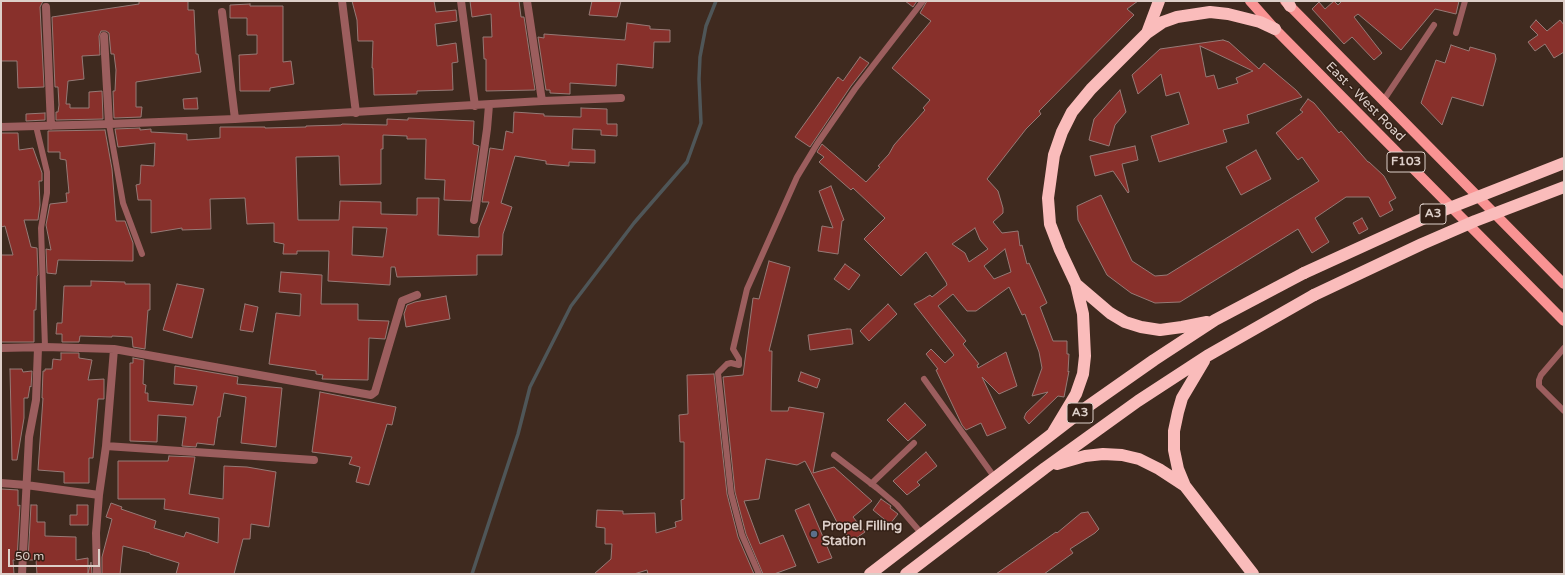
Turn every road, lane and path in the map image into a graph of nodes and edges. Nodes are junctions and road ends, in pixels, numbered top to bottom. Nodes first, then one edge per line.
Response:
1 (342, 1) edge
2 (461, 1) edge
3 (527, 1) edge
4 (923, 1) edge
5 (1160, 1) edge
6 (1250, 1) edge
7 (1464, 1) edge
8 (1287, 3) edge
9 (46, 7) dead end
10 (222, 12) dead end
11 (1434, 25) dead end
12 (1275, 29) junction
13 (1147, 33) junction
14 (1456, 33) dead end
15 (104, 36) dead end
16 (620, 98) dead end
17 (1383, 100) junction
18 (542, 101) junction
19 (489, 105) junction
20 (475, 106) junction
21 (356, 113) junction
22 (235, 119) junction
23 (109, 124) junction
24 (36, 126) junction
25 (51, 126) junction
26 (1, 127) edge
27 (1564, 163) edge
28 (1564, 187) edge
29 (474, 220) dead end
30 (142, 254) dead end
31 (1076, 284) junction
32 (1564, 284) edge
33 (416, 295) dead end
34 (1215, 320) junction
35 (1564, 321) edge
36 (41, 347) junction
37 (1, 348) edge
38 (1564, 348) edge
39 (114, 349) junction
40 (1207, 356) junction
41 (924, 379) dead end
42 (1564, 411) edge
43 (1052, 434) junction
44 (914, 443) dead end
45 (106, 446) junction
46 (834, 455) dead end
47 (314, 460) dead end
48 (1045, 468) junction
49 (995, 478) junction
50 (1, 483) edge
51 (871, 484) junction
52 (26, 485) junction
53 (1185, 486) junction
54 (99, 494) junction
55 (922, 534) junction
56 (22, 574) edge
57 (97, 574) edge
58 (759, 574) edge
59 (870, 574) edge
60 (906, 574) edge
61 (1253, 574) edge

1 - 21 street
2 - 20 street
3 - 18 street
4 - 58 lane
5 - 13 highway
6 - 12 main road, East - West Road / F103
7 - 14 lane
8 - 17 main road, East - West Road / F103
9 - 25 street
10 - 22 street
11 - 17 lane
12 - 13 highway
12 - 35 main road, East - West Road / F103
13 - 31 highway
15 - 23 street
16 - 18 street
17 - 32 main road, East - West Road / F103
18 - 19 street
19 - 20 street
19 - 29 street
20 - 21 street
21 - 22 street
22 - 23 street
23 - 25 street
23 - 30 lane
24 - 25 street
24 - 26 street
24 - 36 lane
27 - 34 highway, A3, bridge
28 - 40 highway, A3, bridge
31 - 34 highway
31 - 43 highway
33 - 39 street
34 - 43 highway, A3
36 - 37 street
36 - 39 street
36 - 52 street
38 - 42 lane
39 - 45 street
40 - 48 highway, A3
40 - 53 highway
41 - 49 lane
43 - 49 highway, A3
44 - 51 lane
45 - 47 street
45 - 54 street
46 - 51 lane
48 - 53 highway
48 - 60 highway, A3
49 - 55 highway, A3
50 - 52 street
51 - 55 lane
52 - 54 street
52 - 56 street
53 - 61 highway
54 - 57 street
55 - 59 highway, A3

